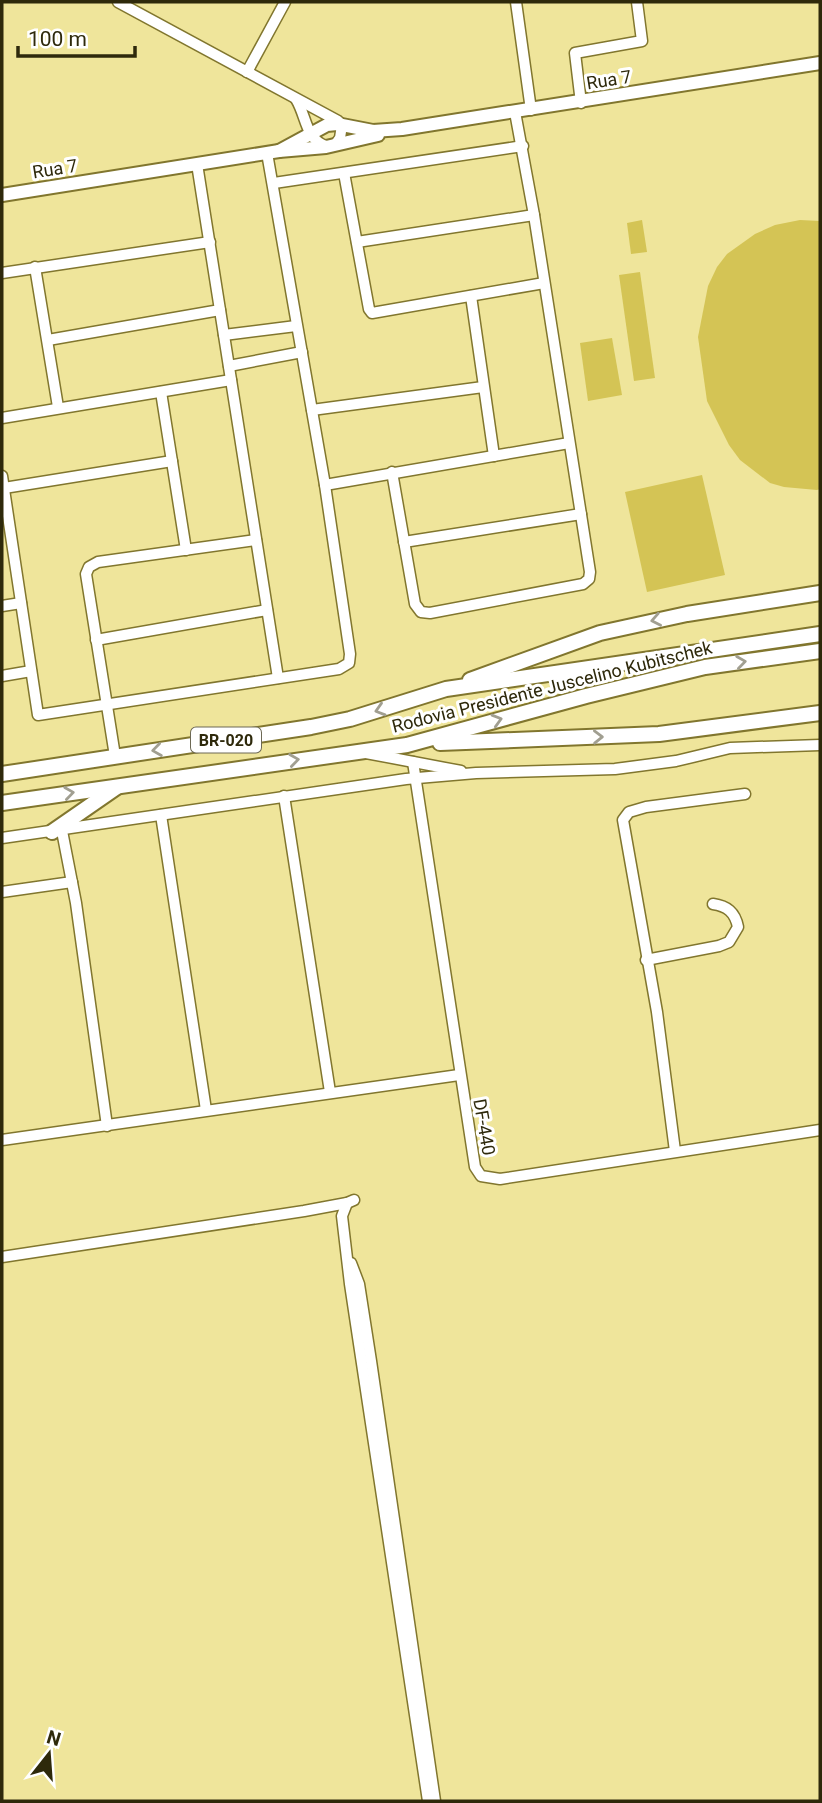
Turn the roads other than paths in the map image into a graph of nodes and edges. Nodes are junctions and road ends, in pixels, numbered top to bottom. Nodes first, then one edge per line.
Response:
1 (118, 2) edge
2 (285, 2) edge
3 (516, 2) edge
4 (636, 2) edge
5 (820, 63) edge
6 (247, 72) junction
7 (296, 99) junction
8 (581, 103) junction
9 (531, 110) junction
10 (515, 113) junction
11 (342, 125) junction
12 (402, 129) junction
13 (309, 134) junction
14 (331, 146) junction
15 (523, 146) junction
16 (273, 152) junction
17 (197, 164) junction
18 (344, 173) junction
19 (274, 183) junction
20 (2, 195) edge
21 (534, 215) junction
22 (209, 242) junction
23 (357, 242) junction
24 (35, 267) junction
25 (2, 273) edge
26 (544, 283) junction
27 (471, 296) junction
28 (220, 310) junction
29 (296, 326) junction
30 (224, 335) junction
31 (48, 340) junction
32 (302, 352) junction
33 (229, 366) junction
34 (231, 380) junction
35 (483, 387) junction
36 (162, 392) junction
37 (58, 407) junction
38 (312, 410) junction
39 (2, 418) edge
40 (569, 443) junction
41 (494, 456) junction
42 (172, 461) junction
43 (393, 472) junction
44 (2, 477) edge
45 (325, 485) junction
46 (4, 488) junction
47 (581, 514) junction
48 (6, 534) edge
49 (256, 540) junction
50 (404, 542) junction
51 (186, 550) junction
52 (820, 593) edge
53 (21, 603) junction
54 (2, 606) edge
55 (267, 610) junction
56 (820, 634) edge
57 (96, 640) junction
58 (820, 651) edge
59 (31, 671) junction
60 (2, 676) edge
61 (278, 678) junction
62 (446, 690) junction
63 (105, 705) junction
64 (820, 713) edge
65 (407, 745) junction
66 (820, 745) edge
67 (357, 751) junction
68 (115, 756) junction
69 (413, 762) junction
70 (2, 774) edge
71 (476, 774) junction
72 (416, 778) junction
73 (120, 785) junction
74 (745, 794) dead end
75 (284, 796) junction
76 (2, 803) edge
77 (161, 815) junction
78 (57, 831) junction
79 (2, 838) edge
80 (72, 883) junction
81 (2, 892) edge
82 (712, 904) dead end
83 (646, 960) junction
84 (460, 1075) junction
85 (330, 1092) junction
86 (206, 1110) junction
87 (107, 1126) junction
88 (820, 1130) edge
89 (2, 1140) edge
90 (675, 1151) junction
91 (347, 1252) junction
92 (2, 1257) edge
93 (428, 1801) edge
94 (435, 1801) edge

1 - 6 street
2 - 6 street
3 - 9 street
4 - 8 street
5 - 8 main road, Rua 7
6 - 7 street
7 - 11 street
7 - 13 street
8 - 9 main road, Rua 7
9 - 10 main road, Rua 7
10 - 12 main road, Rua 7
10 - 15 street
11 - 12 main road, Rua 7
11 - 13 main road, Rua 7
11 - 14 street
12 - 14 main road, Rua 7
13 - 14 street
13 - 16 main road, Rua 7
14 - 16 main road, Rua 7
15 - 18 street
15 - 21 street
16 - 17 main road, Rua 7
16 - 19 street
17 - 20 main road, Rua 7
17 - 22 street
18 - 19 street
18 - 23 street
19 - 29 street
21 - 23 street
21 - 26 street
22 - 24 street
22 - 28 street
23 - 27 street
24 - 25 street
24 - 31 street
26 - 27 street
26 - 40 street
27 - 35 street
28 - 30 street
28 - 31 street
29 - 30 street
29 - 32 street
30 - 33 street
31 - 37 street
32 - 33 street
32 - 38 street
33 - 34 street
34 - 36 street
34 - 49 street
35 - 38 street
35 - 41 street
36 - 37 street
36 - 42 street
37 - 39 street
38 - 45 street
40 - 41 street
40 - 47 street
41 - 43 street
42 - 46 street
42 - 51 street
43 - 45 street
43 - 50 street
44 - 46 street
45 - 61 street
46 - 48 street
47 - 50 street
47 - 50 street
48 - 53 street
49 - 51 street
49 - 55 street
51 - 57 street
52 -> 62 highway, BR-020
53 - 54 street
53 - 59 street
55 - 57 street
55 - 61 street
56 - 62 highway, Rodovia Presidente Juscelino Kubitschek / BR-020
57 - 63 street
65 -> 58 highway, Rodovia Presidente Juscelino Kubitschek / BR-020
59 - 60 street
59 - 63 street
61 - 63 street
62 -> 68 highway, Rodovia Presidente Juscelino Kubitschek / BR-020
63 - 68 street
65 -> 64 highway, BR-020
65 - 67 highway, Rodovia Presidente Juscelino Kubitschek / BR-020
66 - 71 street
67 - 69 street
73 -> 67 highway, Rodovia Presidente Juscelino Kubitschek / BR-020
68 - 70 highway, Rodovia Presidente Juscelino Kubitschek / BR-020
69 - 71 street
69 - 72 street, DF-440
71 - 72 street
72 - 75 street
72 - 84 street, DF-440
76 -> 73 highway, Rodovia Presidente Juscelino Kubitschek / BR-020
73 - 78 highway
74 - 83 street
75 - 77 street
75 - 85 street
77 - 78 street
77 - 86 street
78 - 79 street
78 - 80 street
80 - 81 street
80 - 87 street
82 - 83 street
83 - 90 street
84 - 85 street
84 - 90 street, DF-440 / DF-440
85 - 86 street
86 - 87 street
87 - 89 street
88 - 90 street, DF-440
91 - 92 street
91 - 93 street
91 - 94 street

